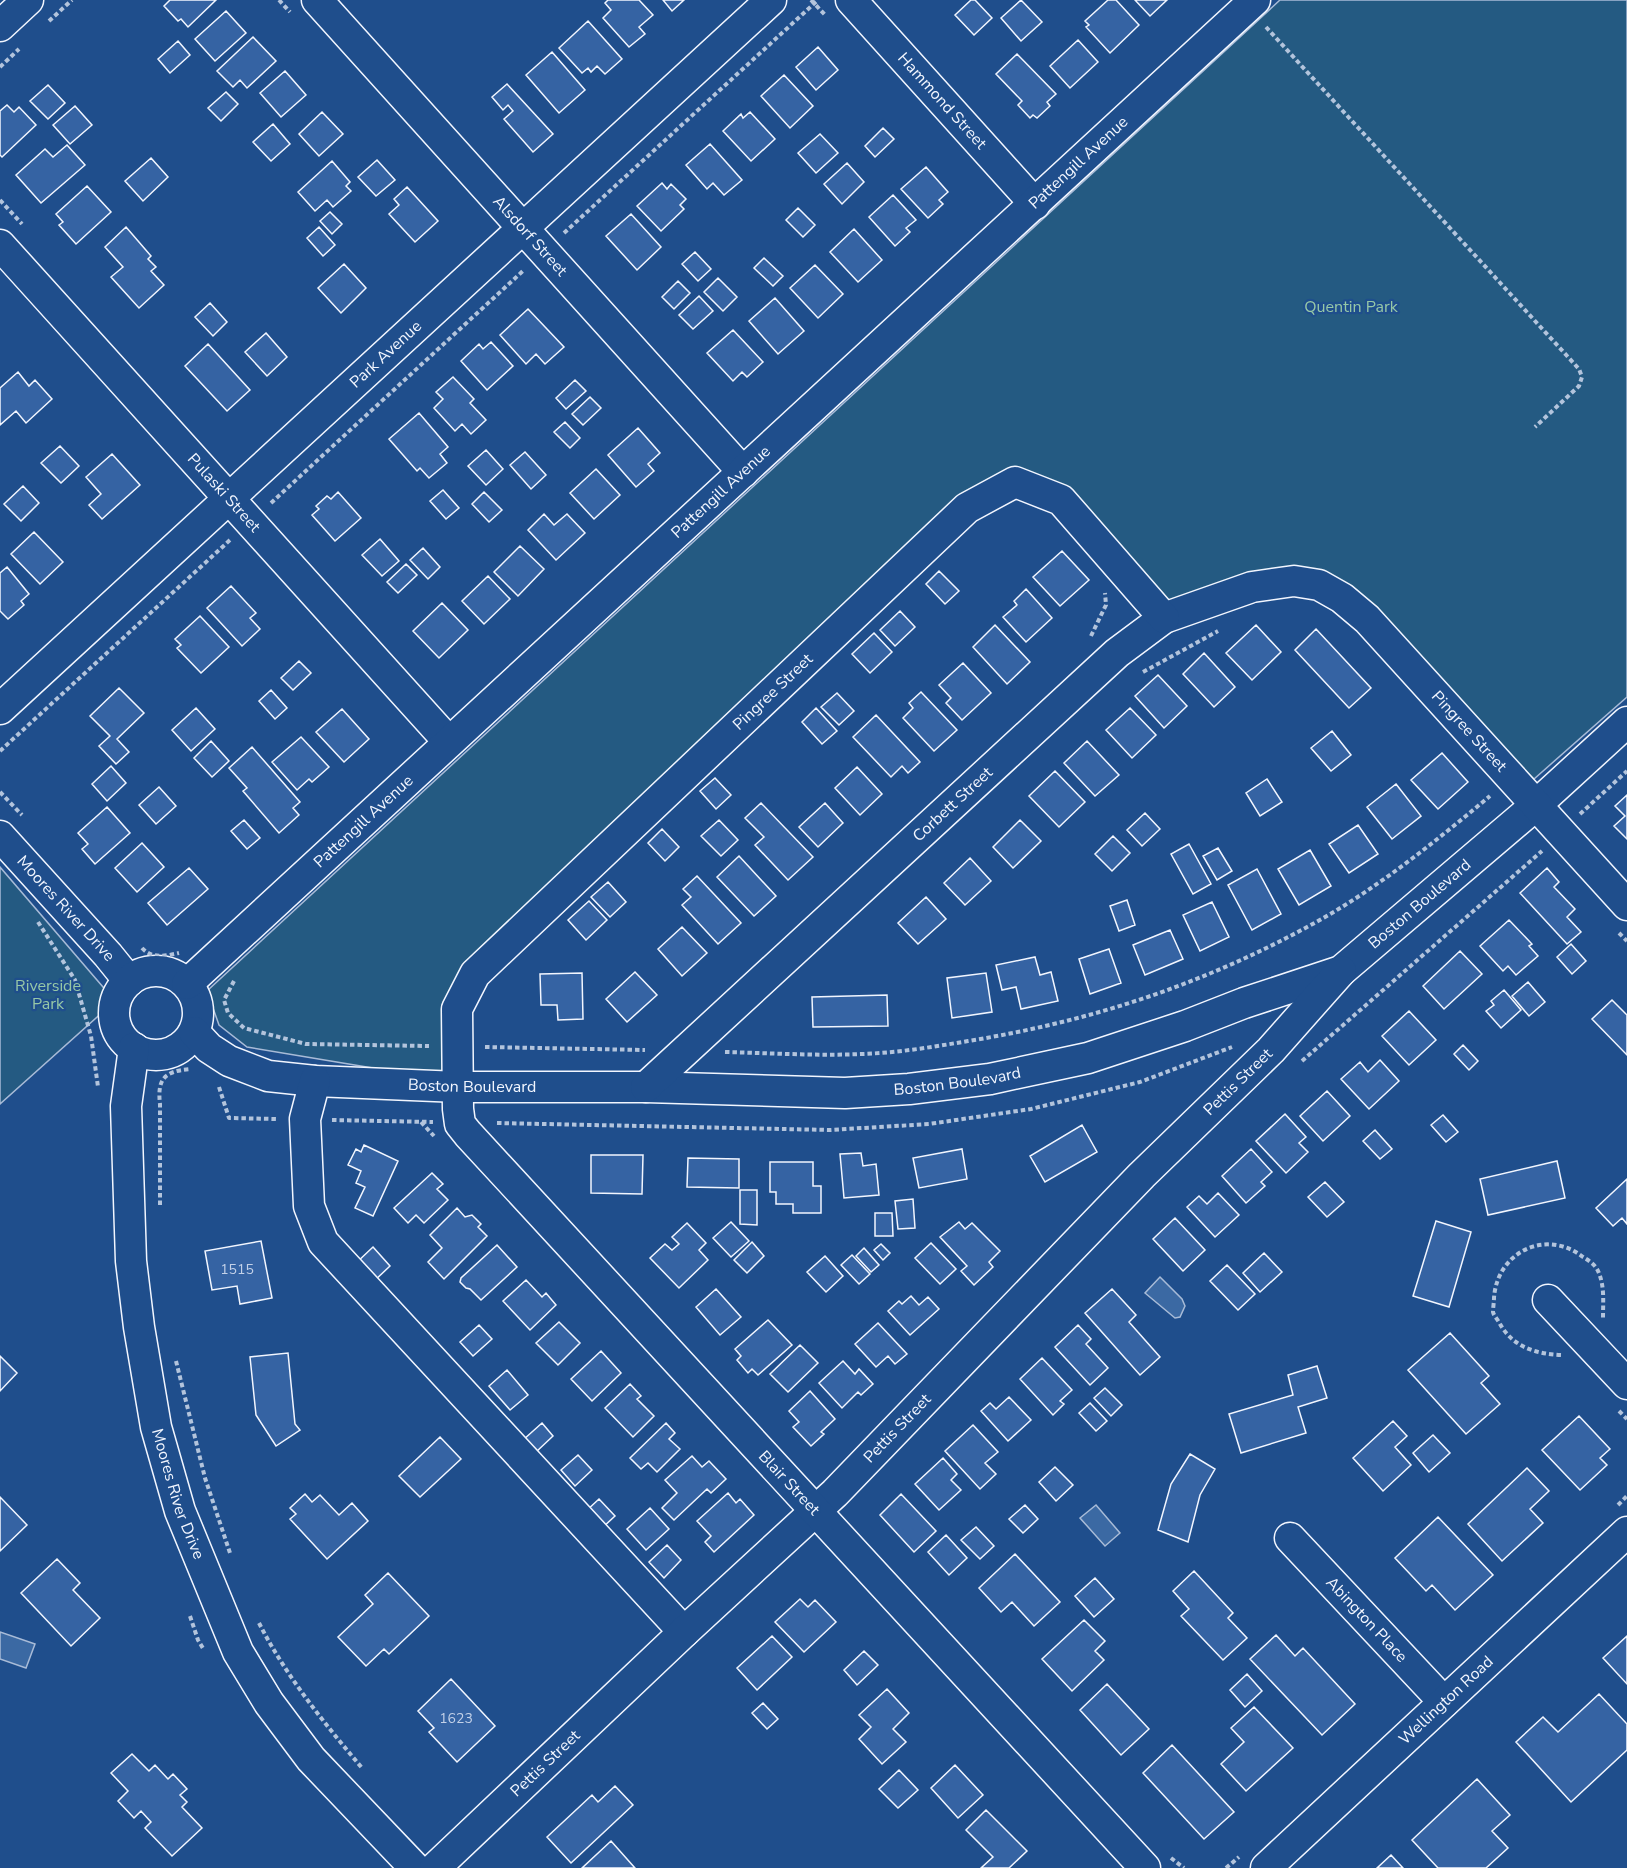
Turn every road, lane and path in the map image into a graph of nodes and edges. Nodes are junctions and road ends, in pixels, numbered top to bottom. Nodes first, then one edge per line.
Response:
1 (28, 0) edge
2 (317, 0) edge
3 (771, 0) edge
4 (818, 0) edge
5 (850, 0) edge
6 (1251, 4) edge
7 (0, 26) edge
8 (1035, 204) junction
9 (522, 229) junction
10 (0, 245) edge
11 (543, 252) junction
12 (1535, 427) dead end
13 (743, 472) junction
14 (229, 500) junction
15 (249, 522) junction
16 (1294, 581) joint
17 (1104, 585) dead end
18 (1164, 618) junction
19 (1221, 629) dead end
20 (1084, 644) dead end
21 (1140, 673) dead end
22 (0, 709) edge
23 (1627, 722) edge
24 (449, 742) junction
25 (0, 752) edge
26 (1510, 779) junction
27 (0, 792) edge
28 (1535, 806) junction
29 (23, 817) dead end
30 (0, 836) edge
31 (1627, 905) edge
32 (139, 945) dead end
33 (187, 946) dead end
34 (1341, 971) junction
35 (239, 972) dead end
36 (129, 981) junction
37 (187, 984) junction
38 (194, 1032) junction
39 (652, 1042) dead end
40 (729, 1044) dead end
41 (458, 1047) junction
42 (134, 1048) junction
43 (644, 1050) junction
44 (686, 1051) junction
45 (315, 1081) junction
46 (459, 1087) junction
47 (646, 1087) junction
48 (1548, 1300) dead end
49 (1627, 1384) edge
50 (815, 1511) junction
51 (1627, 1532) edge
52 (1290, 1538) dead end
53 (684, 1632) junction
54 (1444, 1701) junction
55 (415, 1868) edge
56 (435, 1868) edge
57 (1145, 1868) edge
58 (1266, 1868) edge

1 - 7 street
2 - 9 street, Alsdorf Street
3 - 9 street, Park Avenue
4 - 11 path
5 - 8 street, Hammond Street
6 - 8 street, Pattengill Avenue
6 - 12 path
8 - 13 street, Pattengill Avenue
9 - 11 street, Alsdorf Street
9 - 14 street, Park Avenue
10 - 14 street, Pulaski Street
11 - 13 street, Alsdorf Street
11 - 15 path
13 - 24 street, Pattengill Avenue
14 - 15 street, Pulaski Street
14 - 22 street, Park Avenue
15 - 24 street, Pulaski Street
15 - 25 path
16 - 18 street, Corbett Street
16 - 26 street, Pingree Street
17 - 20 path
18 - 41 street, Pingree Street
18 - 44 street, Corbett Street
19 - 21 path
23 - 28 street, Boston Boulevard
24 - 37 street, Pattengill Avenue
26 - 28 street, Pingree Street
26 - 40 path
27 - 29 path
28 - 31 street, Pingree Street
28 - 34 street, Boston Boulevard
30 - 36 street, Moores River Drive
32 - 33 path
34 - 47 street, Boston Boulevard
34 - 50 street, Pettis Street
35 - 41 path
36 - 37 street
36 - 42 street
37 - 38 street
38 - 42 street
38 - 45 street, Boston Boulevard
39 - 43 path
41 - 43 path
41 - 46 street, Pingree Street
42 - 55 street, Moores River Drive
43 - 44 path
44 - 47 street, Corbett Street
45 - 46 street, Boston Boulevard
45 - 53 street
46 - 47 street, Boston Boulevard
46 - 50 street, Blair Street
48 - 49 street
50 - 53 street, Pettis Street
50 - 57 street, Blair Street
51 - 54 street, Wellington Road
52 - 54 street, Abington Place
53 - 56 street, Pettis Street
54 - 58 street, Wellington Road

